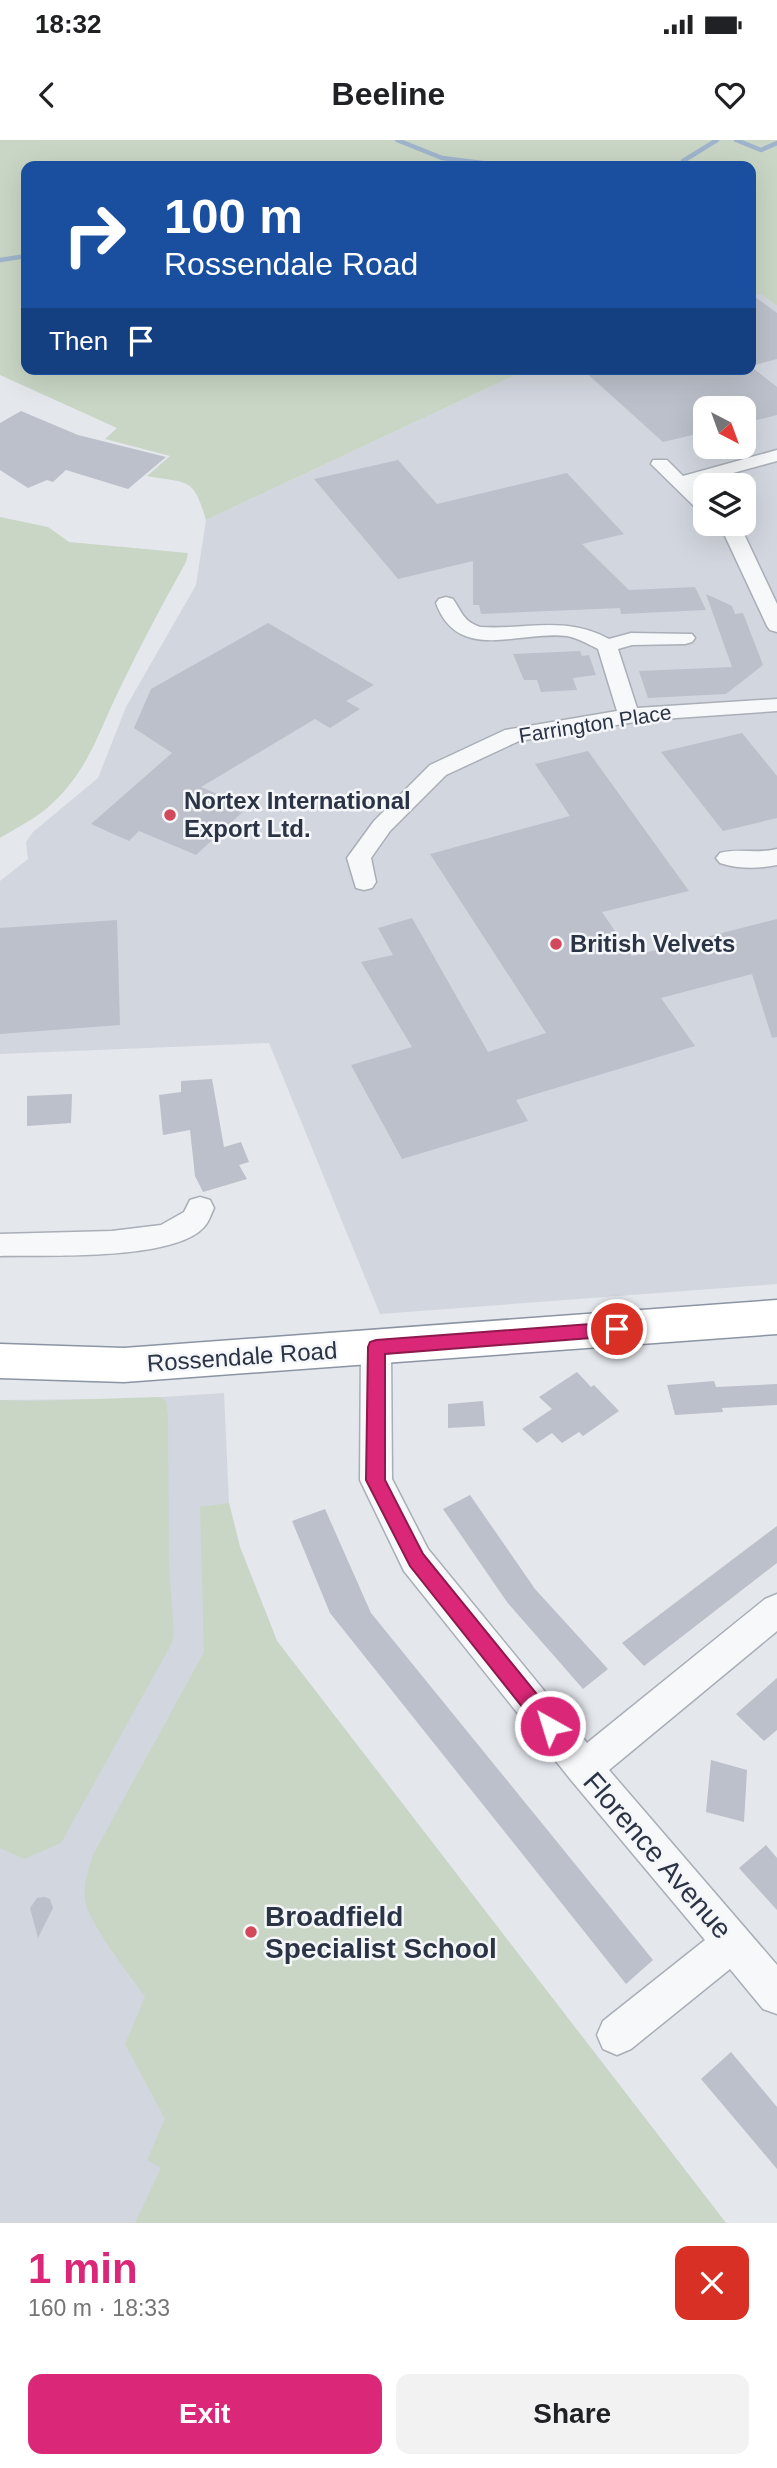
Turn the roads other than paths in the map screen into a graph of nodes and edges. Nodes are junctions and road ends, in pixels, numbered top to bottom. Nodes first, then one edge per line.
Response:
1 (777, 455) edge
2 (660, 464) dead end
3 (681, 482) junction
4 (693, 494) edge
5 (735, 536) edge
6 (446, 603) dead end
7 (777, 626) edge
8 (685, 638) dead end
9 (607, 646) junction
10 (777, 705) edge
11 (629, 716) junction
12 (777, 857) edge
13 (728, 858) dead end
14 (364, 882) dead end
15 (200, 1208) dead end
16 (0, 1245) edge
17 (777, 1317) edge
18 (376, 1347) junction
19 (0, 1361) edge
20 (777, 1610) edge
21 (584, 1768) junction
22 (733, 1942) junction
23 (777, 1995) edge
24 (617, 2035) dead end

1 - 3 street
2 - 3 street
3 - 4 street
5 - 7 street
6 - 9 street
8 - 9 street
9 - 11 street
10 - 11 street, Farrington Place
11 - 14 street, Farrington Place
12 - 13 street
15 - 16 street
17 - 18 highway, Rossendale Road
18 - 19 highway, Rossendale Road
18 - 21 street, Florence Avenue
20 - 21 street
21 - 22 street, Florence Avenue
22 - 23 street, Florence Avenue
22 - 24 street

